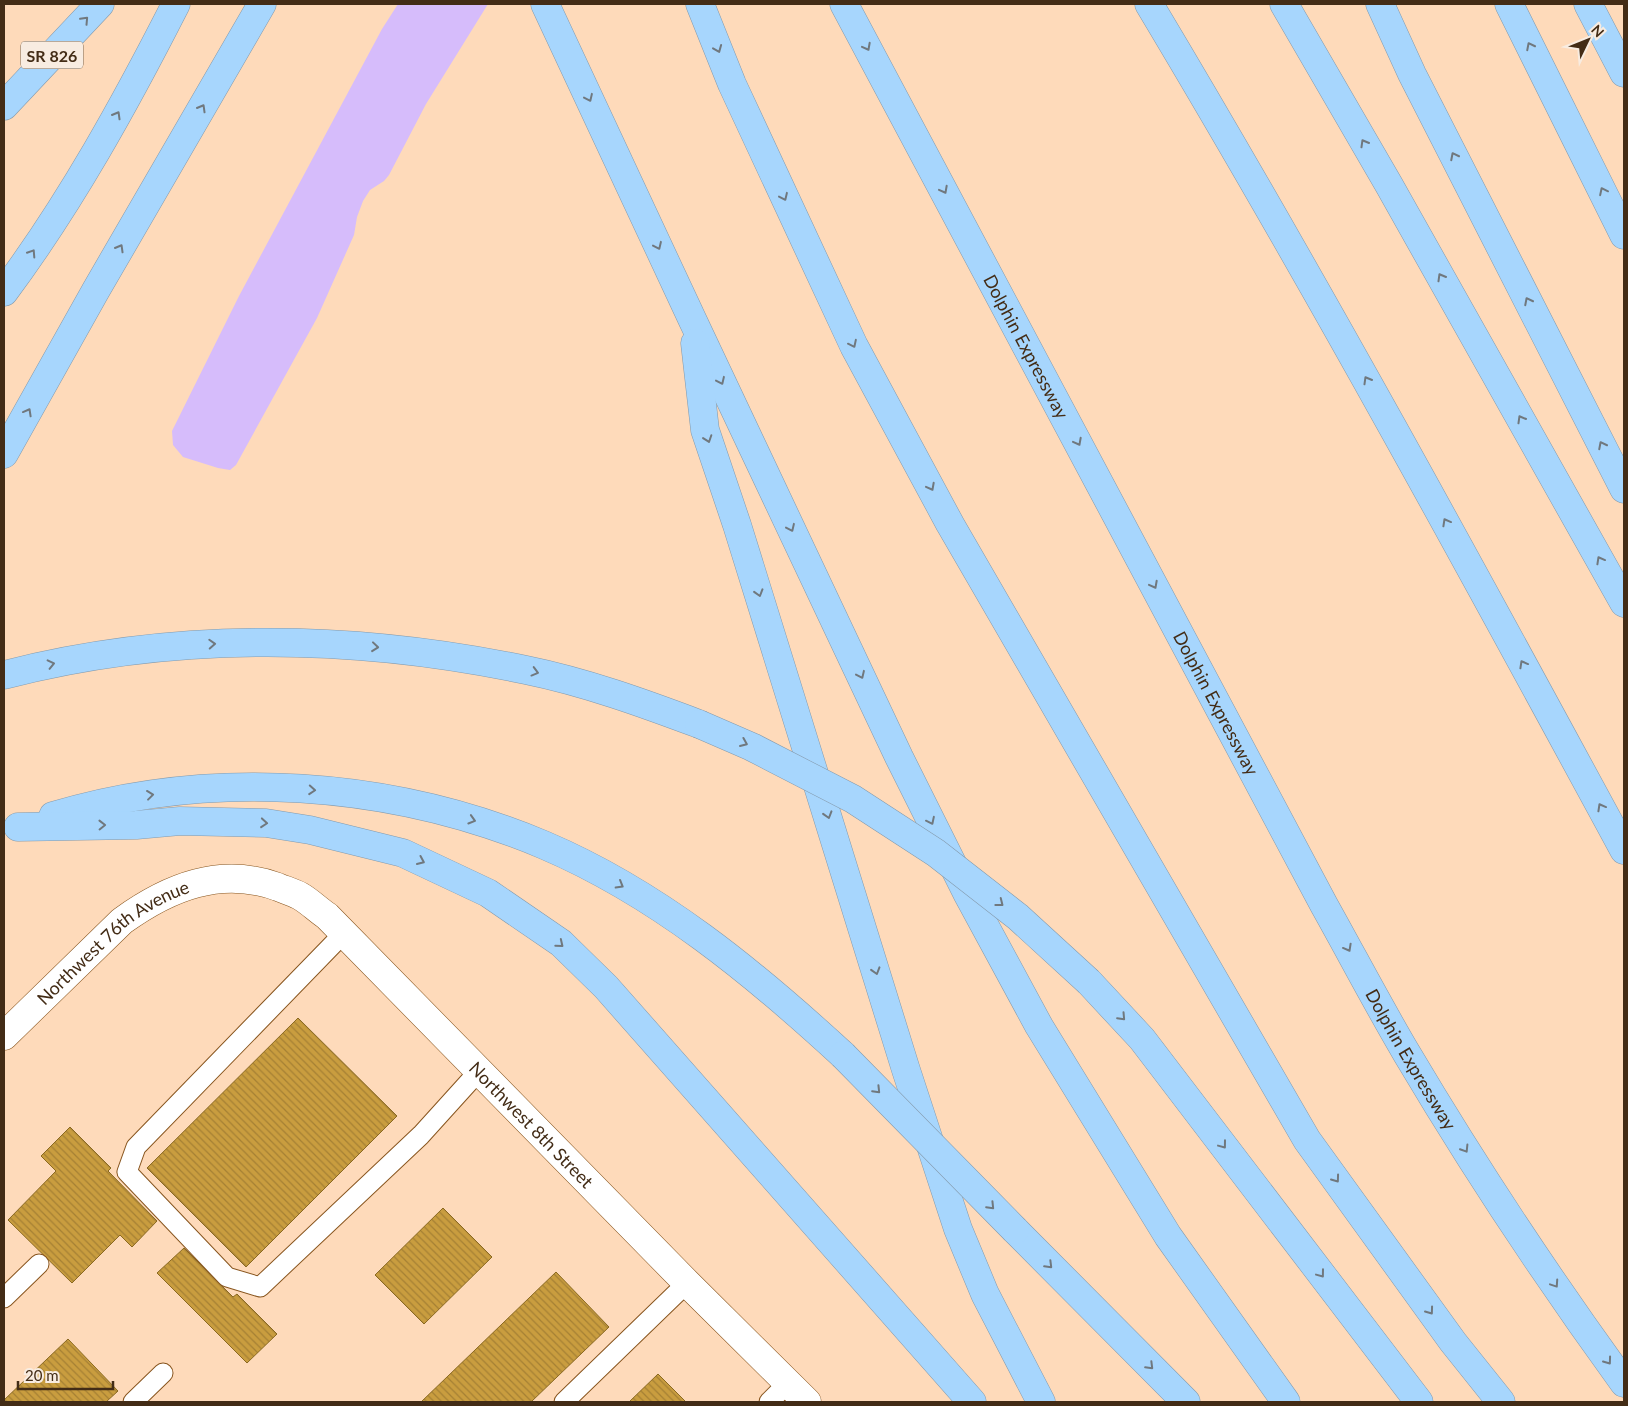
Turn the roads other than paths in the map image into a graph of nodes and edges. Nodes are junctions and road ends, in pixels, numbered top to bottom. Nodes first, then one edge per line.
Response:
1 (100, 4) edge
2 (176, 4) edge
3 (262, 4) edge
4 (700, 4) edge
5 (844, 4) edge
6 (1149, 4) edge
7 (1284, 4) edge
8 (1380, 4) edge
9 (1509, 4) edge
10 (547, 7) edge
11 (1592, 10) edge
12 (1624, 73) edge
13 (4, 106) edge
14 (1624, 235) edge
15 (4, 292) edge
16 (693, 321) junction
17 (4, 454) edge
18 (1624, 489) edge
19 (1624, 603) edge
20 (4, 675) edge
21 (11, 829) edge
22 (1624, 850) edge
23 (237, 878) joint
24 (343, 934) junction
25 (4, 1036) edge
26 (478, 1072) junction
27 (39, 1264) dead end
28 (687, 1283) junction
29 (4, 1298) edge
30 (163, 1373) dead end
31 (788, 1383) junction
32 (1624, 1383) edge
33 (134, 1402) edge
34 (564, 1402) edge
35 (769, 1402) edge
36 (808, 1402) edge
37 (972, 1402) edge
38 (1041, 1402) edge
39 (1186, 1402) edge
40 (1286, 1402) edge
41 (1420, 1402) edge
42 (1501, 1402) edge

13 -> 1 highway, SR 826
15 -> 2 highway
17 -> 3 highway
4 -> 42 highway
5 -> 32 highway, Dolphin Expressway
22 -> 6 highway
19 -> 7 highway
18 -> 8 highway
14 -> 9 highway
10 -> 16 highway
11 - 12 highway
16 -> 38 highway
16 -> 40 highway
20 -> 41 highway, bridge
21 -> 37 highway
21 -> 39 highway, bridge
23 - 24 street, Northwest 8th Street
23 - 25 street, Northwest 76th Avenue
24 - 26 street, Northwest 8th Street
24 - 26 lane
26 - 28 street, Northwest 8th Street
27 - 29 lane
28 - 31 street, Northwest 8th Street
28 - 34 lane
30 - 33 lane
31 - 35 lane
31 - 36 street, Northwest 8th Street

